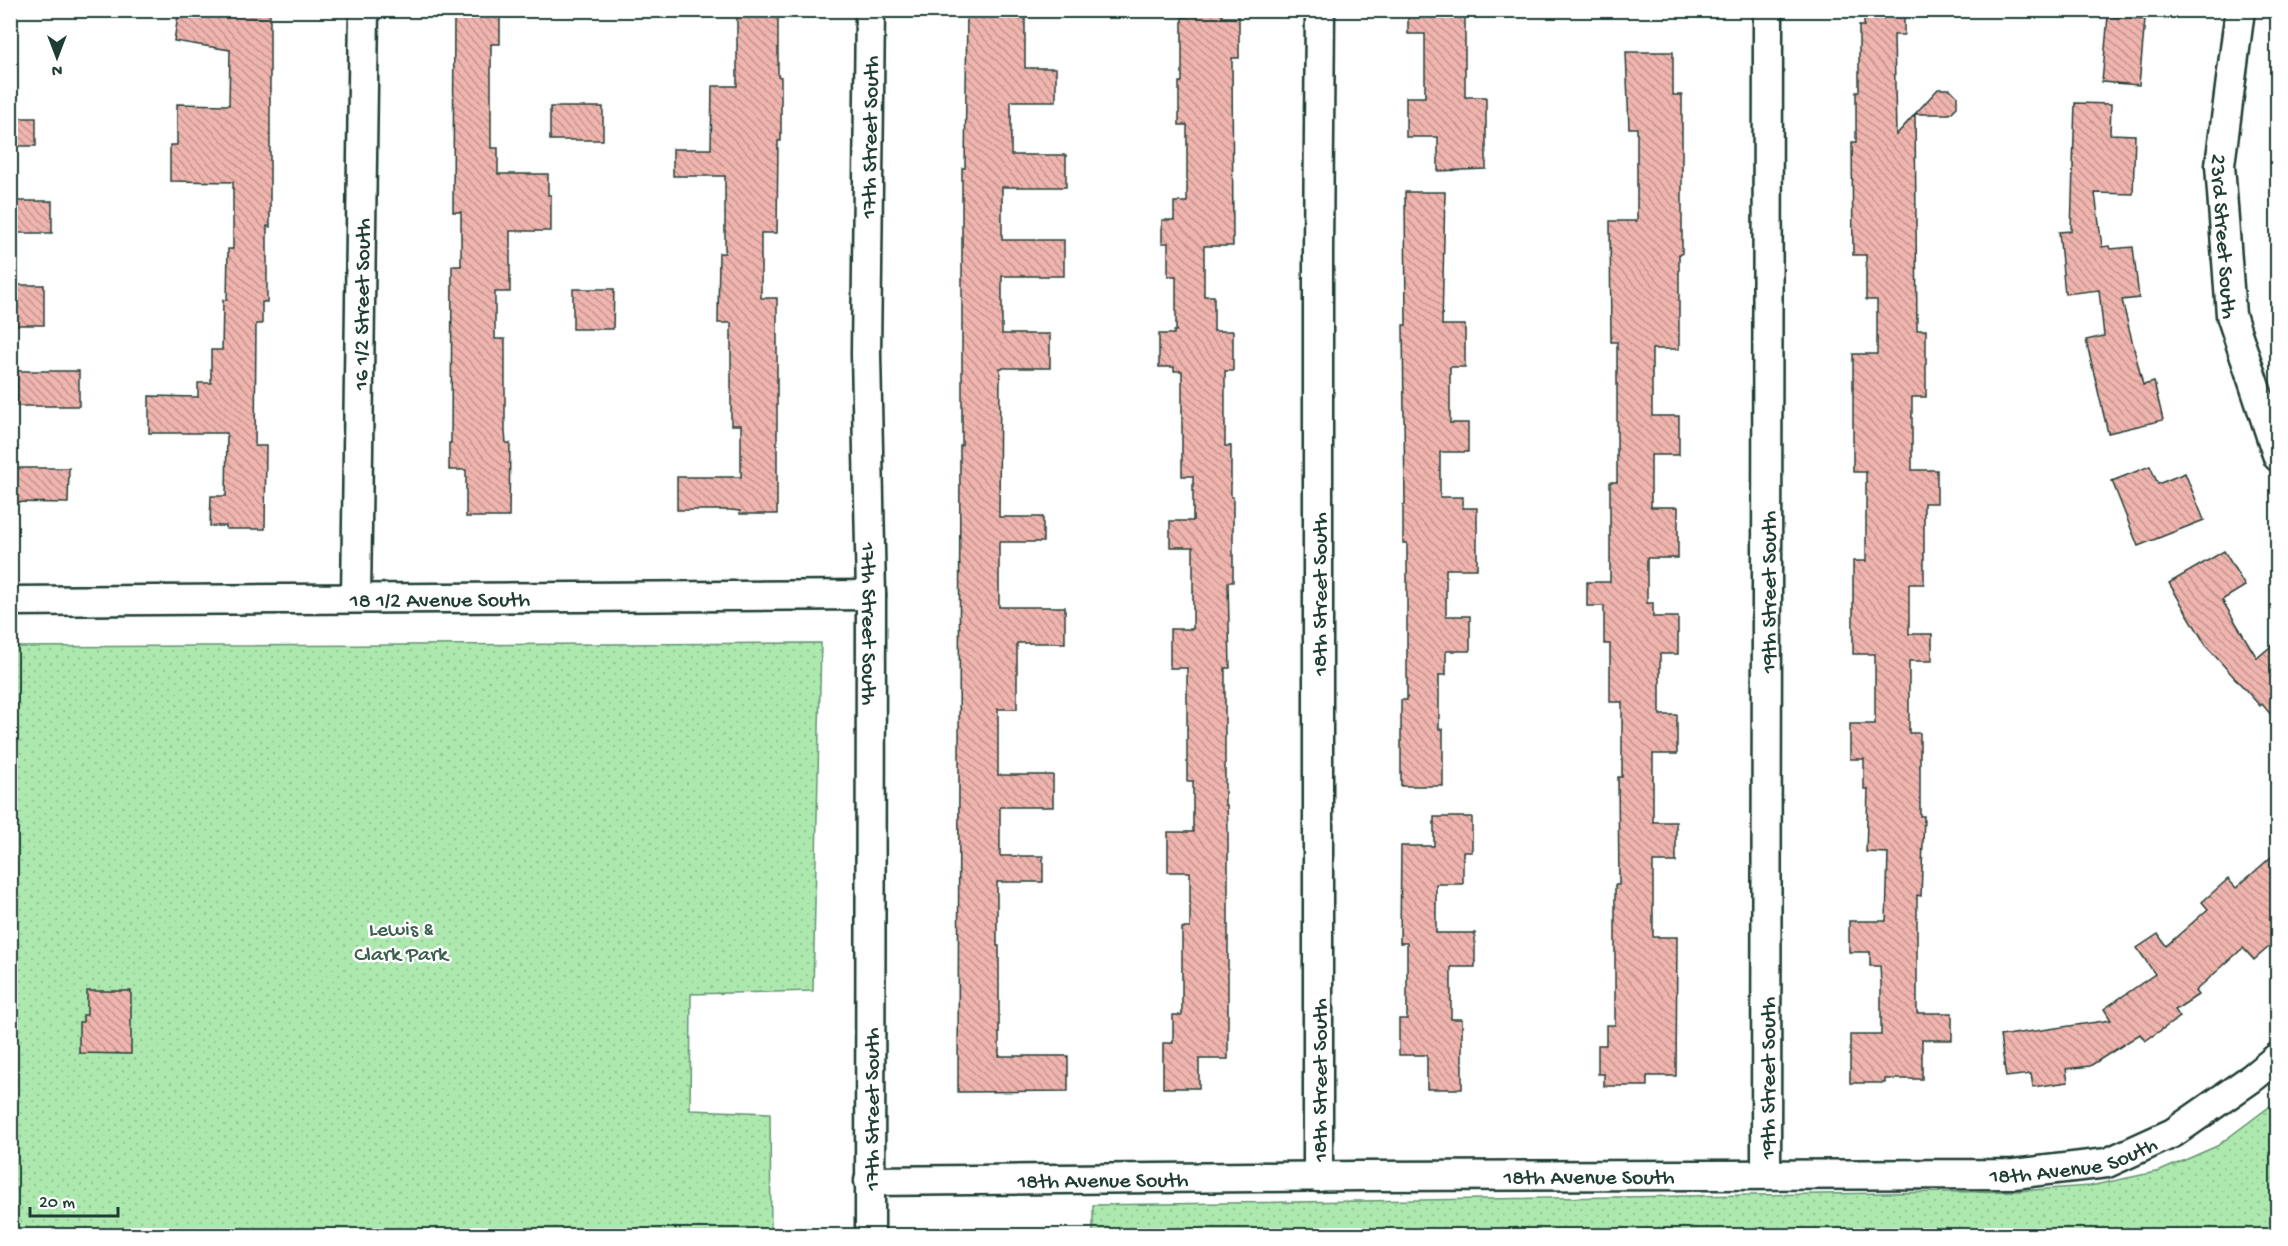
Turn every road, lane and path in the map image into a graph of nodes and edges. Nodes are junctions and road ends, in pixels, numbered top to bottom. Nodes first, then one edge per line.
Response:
1 (364, 10) edge
2 (870, 10) edge
3 (1320, 10) edge
4 (1768, 10) edge
5 (2240, 10) edge
6 (2277, 457) edge
7 (871, 595) junction
8 (356, 598) junction
9 (10, 601) edge
10 (2277, 1057) edge
11 (1766, 1174) junction
12 (1317, 1177) junction
13 (869, 1181) junction
14 (870, 1236) edge

1 - 8 street, 16 1/2 Street South
2 - 7 street, 17th Street South
3 - 12 street, 18th Street South
4 - 11 street, 19th Street South
5 - 6 street, 23rd Street South
7 - 8 street, 18 1/2 Avenue South
7 - 13 street, 17th Street South
8 - 9 street, 18 1/2 Avenue South
10 - 11 street, 18th Avenue South
11 - 12 street, 18th Avenue South
12 - 13 street, 18th Avenue South
13 - 14 street, 17th Street South

